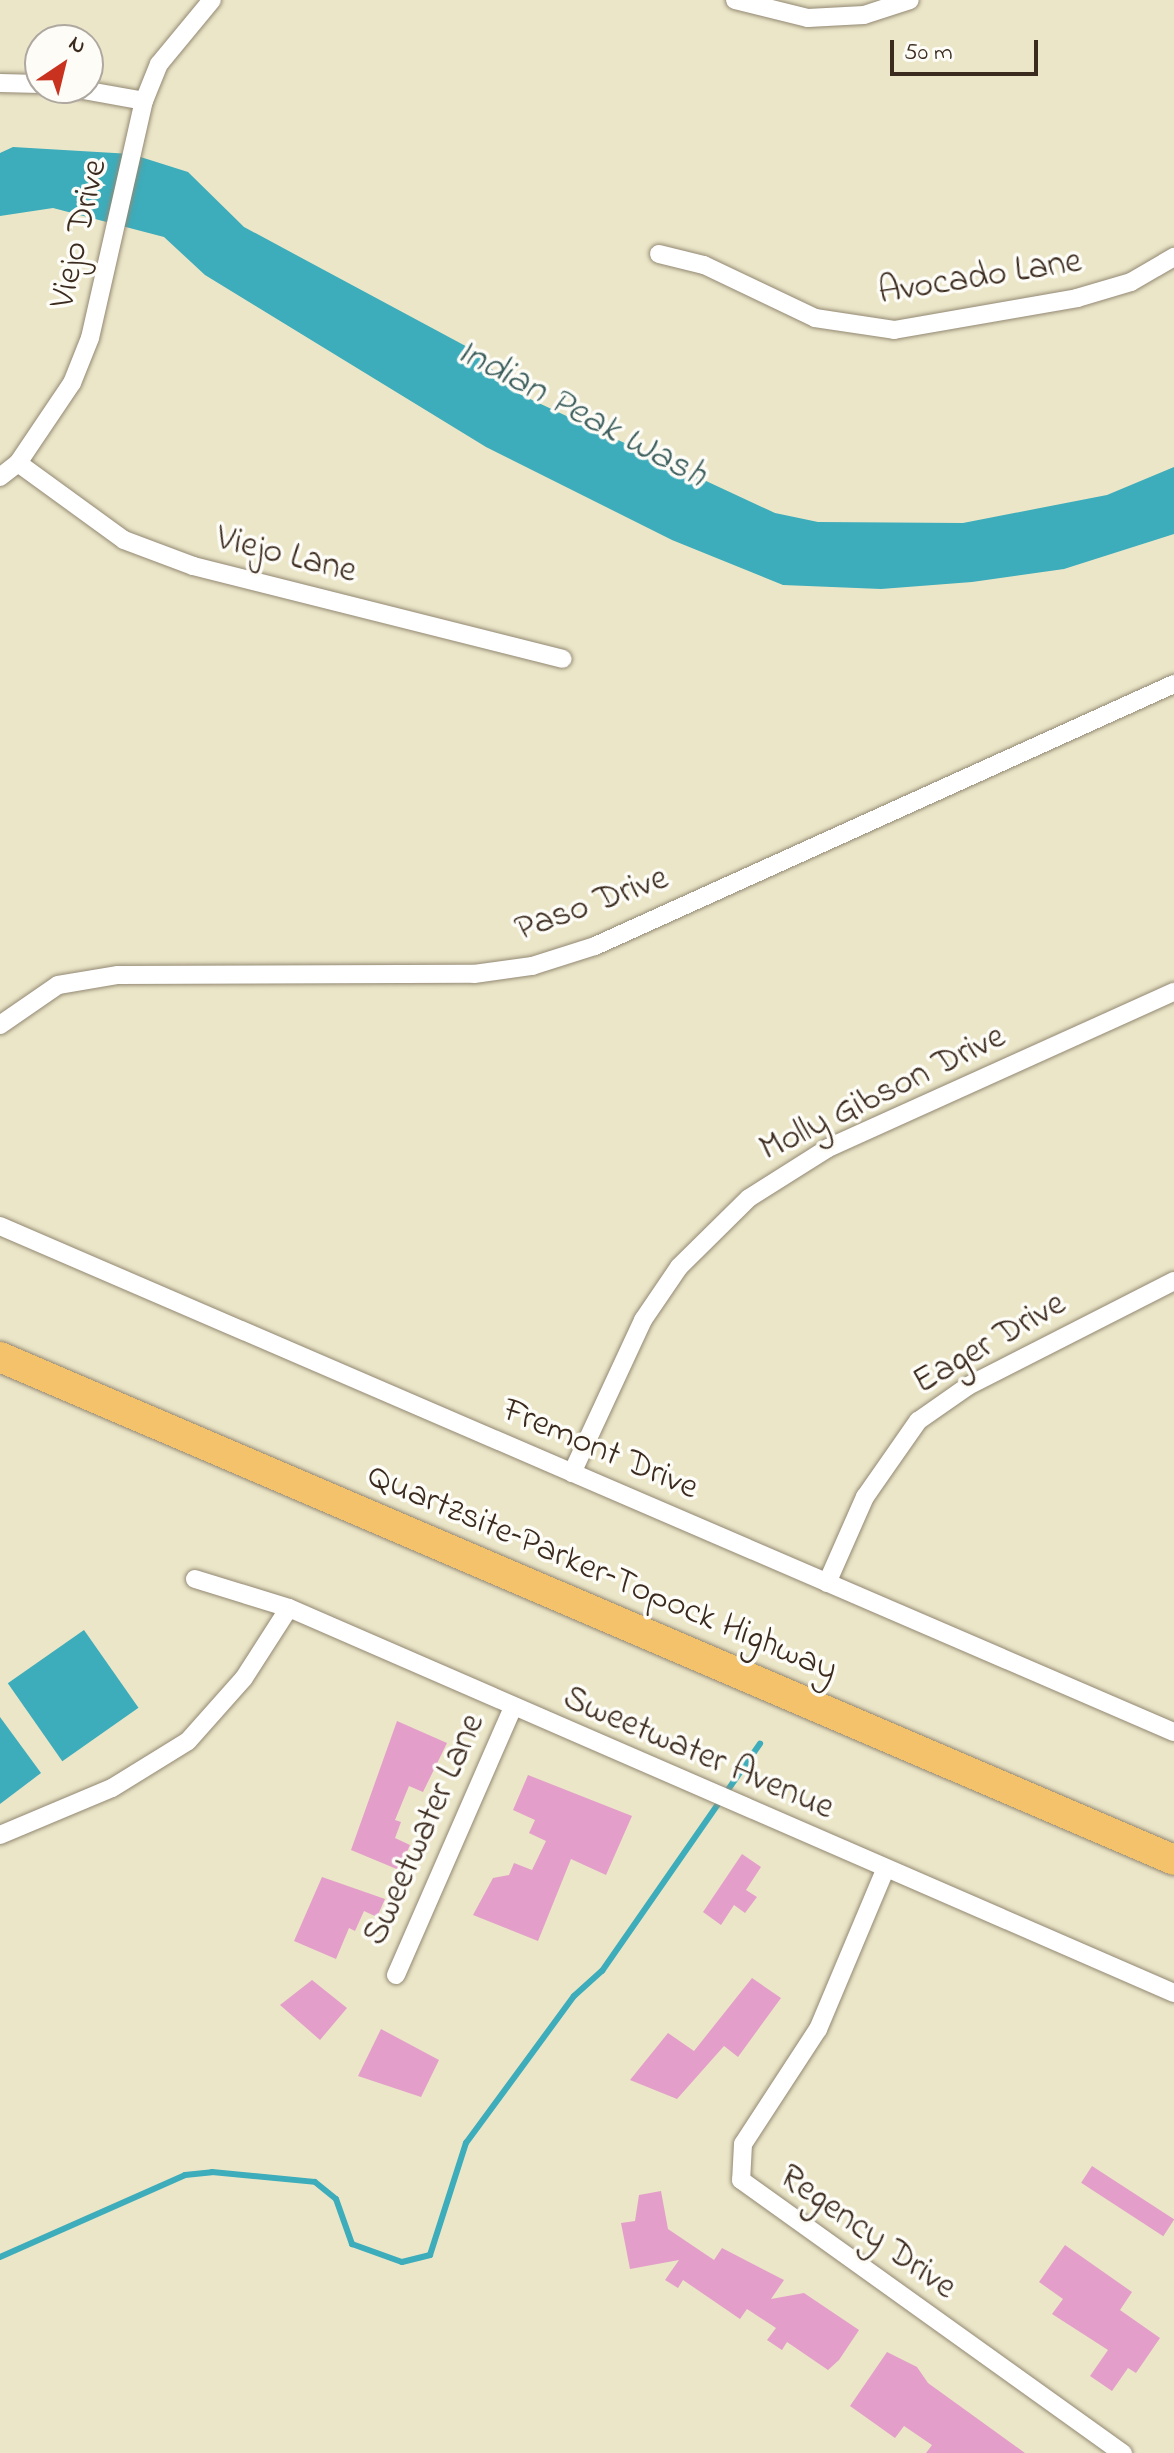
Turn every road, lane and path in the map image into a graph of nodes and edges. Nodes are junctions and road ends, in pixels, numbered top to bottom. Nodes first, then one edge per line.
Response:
1 (212, 0) edge
2 (735, 0) edge
3 (910, 0) edge
4 (0, 83) edge
5 (24, 84) edge
6 (104, 94) edge
7 (144, 101) junction
8 (659, 254) dead end
9 (1174, 257) edge
10 (18, 463) junction
11 (0, 477) edge
12 (562, 659) dead end
13 (1174, 684) edge
14 (1174, 992) edge
15 (0, 1025) edge
16 (0, 1226) edge
17 (1174, 1281) edge
18 (0, 1357) edge
19 (572, 1473) junction
20 (195, 1579) dead end
21 (827, 1583) junction
22 (289, 1608) junction
23 (512, 1709) junction
24 (1174, 1732) edge
25 (0, 1835) edge
26 (1174, 1860) edge
27 (885, 1870) junction
28 (396, 1975) dead end
29 (1174, 1993) edge
30 (1123, 2453) edge

1 - 7 street, Viejo Drive
2 - 3 street
4 - 5 street
6 - 7 street
7 - 10 street, Viejo Drive
8 - 9 street, Avocado Lane
10 - 11 street, Viejo Drive
10 - 12 street, Viejo Lane
13 - 15 street, Paso Drive
14 - 19 street, Molly Gibson Drive
16 - 19 street, Fremont Drive
17 - 21 street, Eager Drive
18 - 26 highway, Quartzsite–Parker–Topock Highway
19 - 21 street, Fremont Drive
20 - 22 street, Sweetwater Avenue
21 - 24 street, Fremont Drive
22 - 23 street, Sweetwater Avenue
22 - 25 street
23 - 27 street, Sweetwater Avenue
23 - 28 street, Sweetwater Lane
27 - 29 street, Sweetwater Avenue
27 - 30 street, Regency Drive

